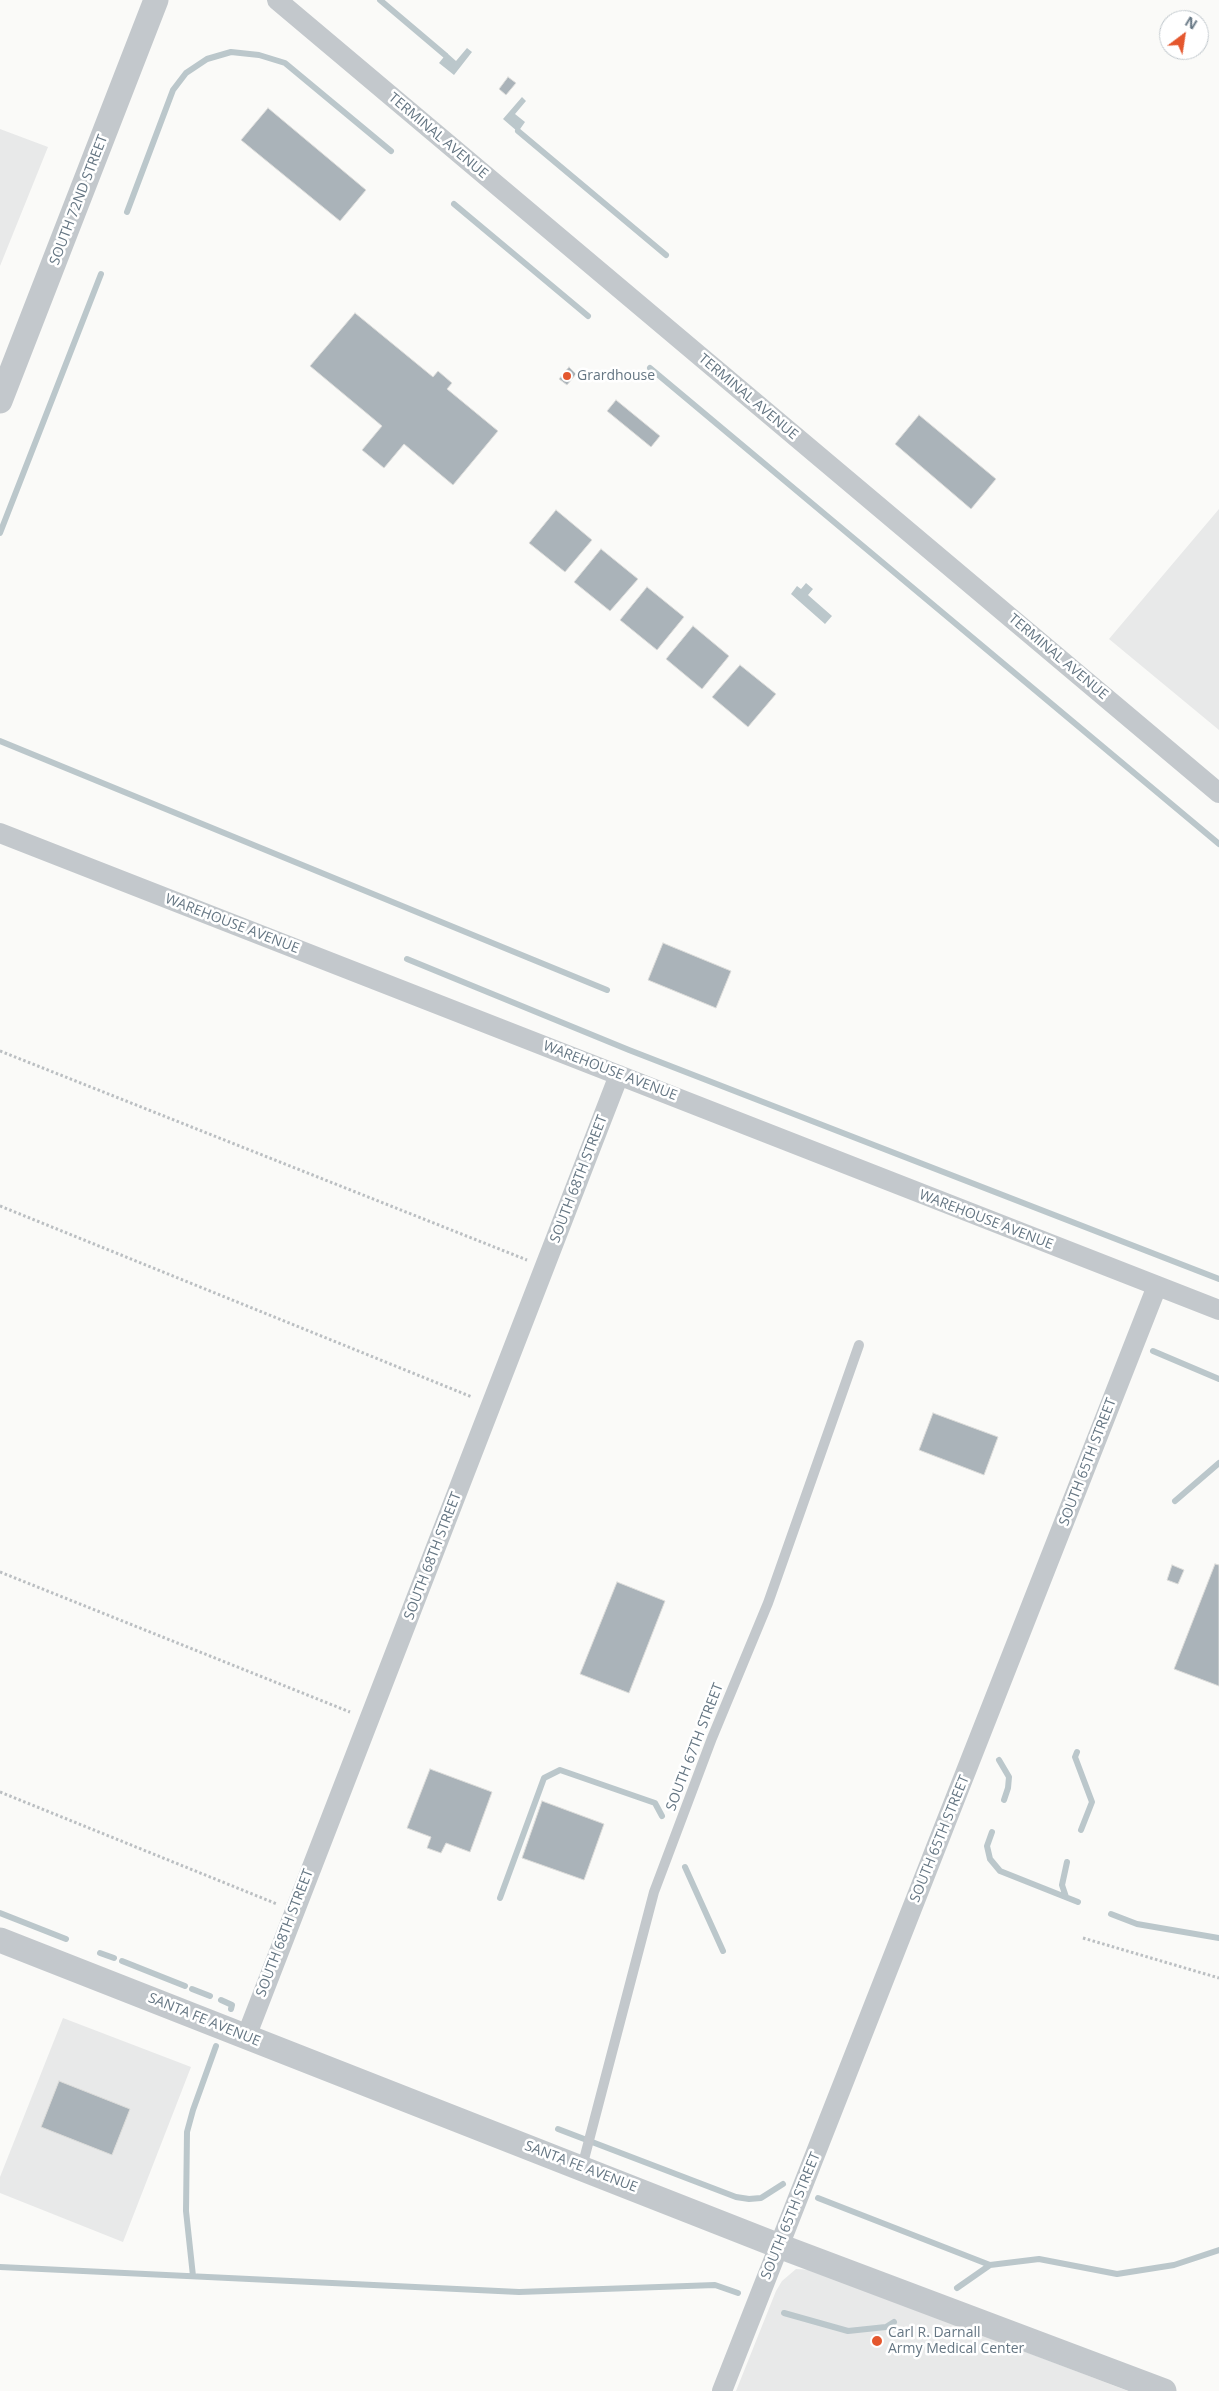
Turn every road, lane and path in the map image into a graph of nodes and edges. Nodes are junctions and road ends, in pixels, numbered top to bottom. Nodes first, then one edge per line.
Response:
1 (156, 0) edge
2 (276, 0) edge
3 (0, 400) edge
4 (1219, 793) edge
5 (0, 833) edge
6 (0, 1052) edge
7 (619, 1075) junction
8 (0, 1206) edge
9 (545, 1267) junction
10 (1157, 1286) junction
11 (1219, 1310) edge
12 (859, 1345) dead end
13 (492, 1405) junction
14 (0, 1572) edge
15 (369, 1720) junction
16 (0, 1792) edge
17 (293, 1911) junction
18 (1083, 1938) dead end
19 (0, 1940) edge
20 (1219, 1978) edge
21 (246, 2037) junction
22 (582, 2167) junction
23 (779, 2246) junction
24 (722, 2391) edge
25 (1164, 2391) edge

1 - 3 street, SOUTH 72ND STREET
2 - 4 street, TERMINAL AVENUE
5 - 7 street, WAREHOUSE AVENUE
6 - 9 path
7 - 9 street, SOUTH 68TH STREET
7 - 10 street, WAREHOUSE AVENUE
8 - 13 path
9 - 13 street, SOUTH 68TH STREET
10 - 11 street, WAREHOUSE AVENUE
10 - 23 street, SOUTH 65TH STREET
12 - 22 lane, SOUTH 67TH STREET
13 - 15 street, SOUTH 68TH STREET
14 - 15 path
15 - 17 street, SOUTH 68TH STREET
16 - 17 path
17 - 21 street, SOUTH 68TH STREET
18 - 20 path
19 - 21 street, SANTA FE AVENUE
21 - 22 street, SANTA FE AVENUE
22 - 23 street, SANTA FE AVENUE
23 - 24 street, SOUTH 65TH STREET
23 - 25 street, SANTA FE AVENUE

